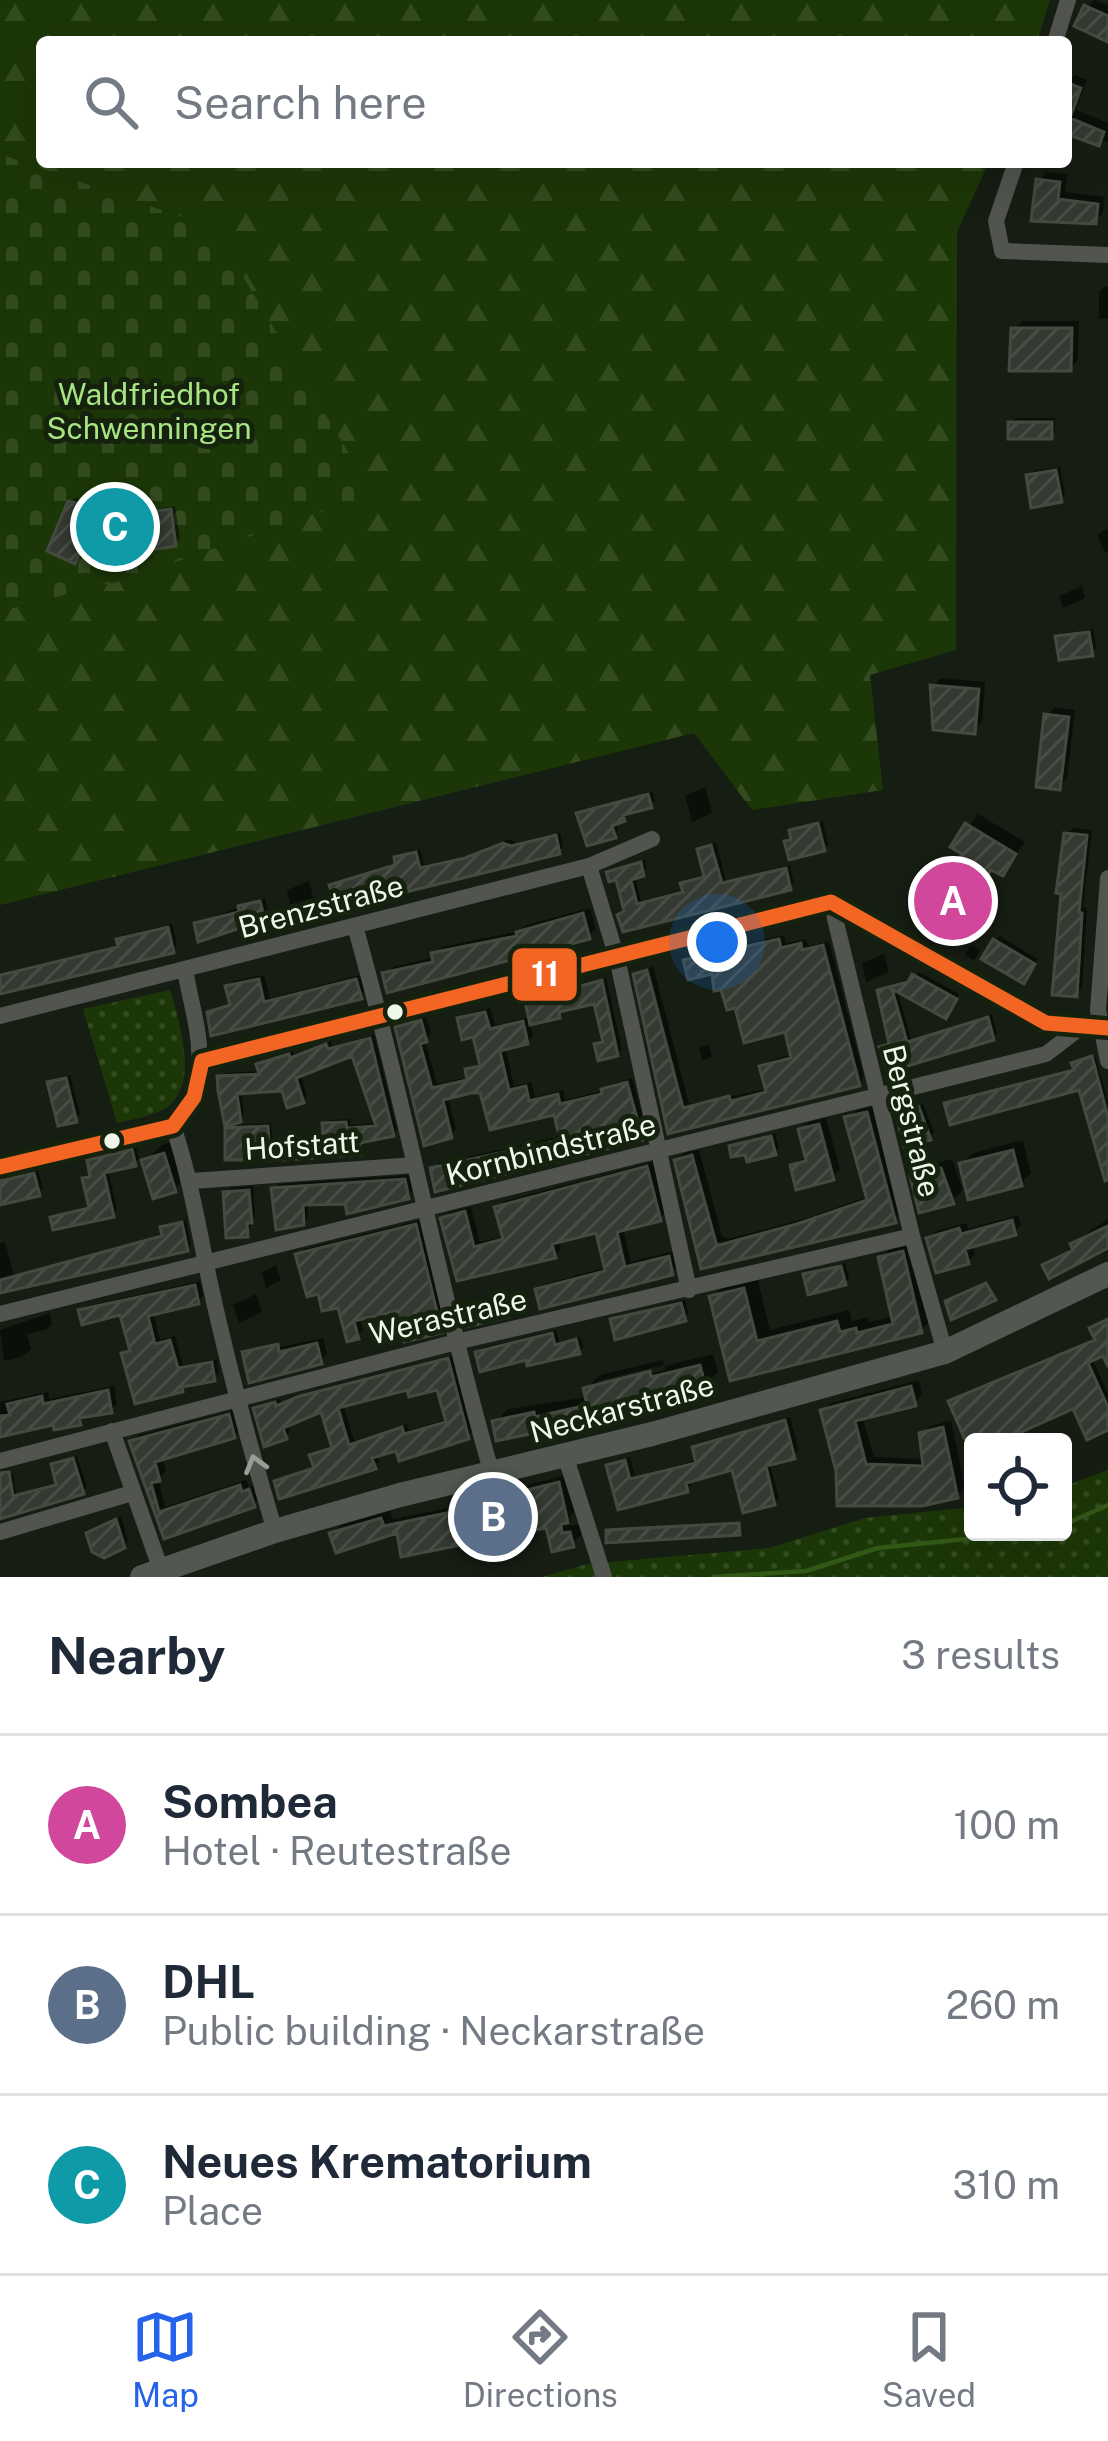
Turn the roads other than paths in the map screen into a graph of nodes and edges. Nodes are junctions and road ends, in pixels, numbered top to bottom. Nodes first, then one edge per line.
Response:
1 (1068, 0) edge
2 (1057, 36) edge
3 (1014, 168) edge
4 (1108, 255) edge
5 (652, 839) dead end
6 (589, 866) junction
7 (1108, 878) edge
8 (831, 902) junction
9 (355, 926) junction
10 (617, 958) junction
11 (185, 970) junction
12 (380, 1015) junction
13 (0, 1016) edge
14 (1096, 1028) edge
15 (202, 1061) junction
16 (1108, 1061) edge
17 (876, 1095) junction
18 (173, 1126) junction
19 (656, 1152) junction
20 (415, 1166) junction
21 (0, 1167) edge
22 (192, 1181) junction
23 (426, 1208) junction
24 (912, 1235) junction
25 (206, 1265) junction
26 (1108, 1274) edge
27 (689, 1290) junction
28 (0, 1314) edge
29 (456, 1342) junction
30 (945, 1352) junction
31 (236, 1397) junction
32 (112, 1431) junction
33 (566, 1455) junction
34 (0, 1461) edge
35 (492, 1474) junction
36 (132, 1493) junction
37 (275, 1531) junction
38 (0, 1532) edge
39 (152, 1574) edge
40 (604, 1577) edge

1 - 2 street
3 - 4 street
5 - 6 street, Brenzstraße
6 - 9 street, Brenzstraße
6 - 10 street
7 - 14 street
8 - 10 street
8 - 14 street
8 - 17 street, Bergstraße
9 - 11 street, Brenzstraße
9 - 12 street
10 - 12 street
10 - 19 street
11 - 13 street, Brenzstraße
11 - 15 street
12 - 15 street
12 - 20 street
14 - 16 street
14 - 17 street, Kornbindstraße
15 - 18 street
17 - 19 street, Kornbindstraße
17 - 24 street, Bergstraße
18 - 21 street
18 - 22 street
19 - 23 street, Kornbindstraße
19 - 27 street
20 - 22 street, Hofstatt
20 - 23 street
22 - 25 street
23 - 25 street, Kornbindstraße
23 - 29 street
24 - 27 street, Werastraße
24 - 30 street, Bergstraße
25 - 28 street, Kornbindstraße
25 - 31 street
26 - 30 main road, Neckarstraße
27 - 29 street, Werastraße
29 - 31 street, Werastraße
29 - 35 street
30 - 33 main road, Neckarstraße
31 - 32 street, Werastraße
37 -> 31 street
32 - 34 street, Werastraße
32 - 36 street
33 - 35 main road, Neckarstraße
33 - 40 street
35 - 37 main road, Neckarstraße
36 - 38 street
36 - 39 street
37 - 39 main road, Neckarstraße

